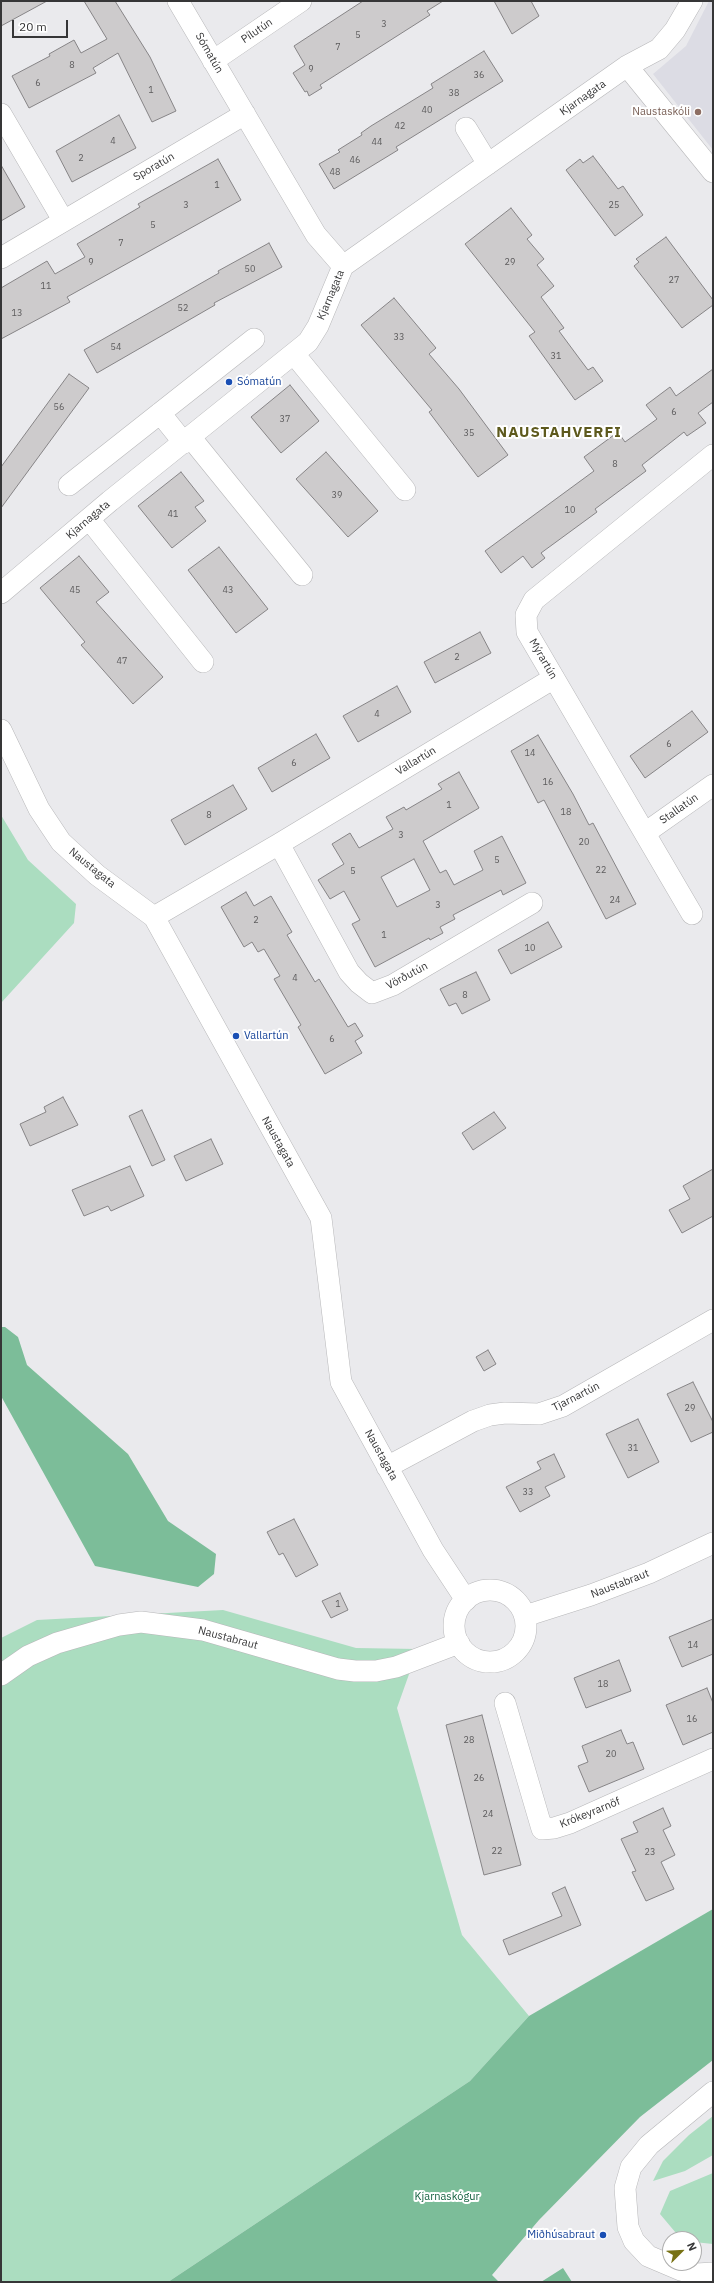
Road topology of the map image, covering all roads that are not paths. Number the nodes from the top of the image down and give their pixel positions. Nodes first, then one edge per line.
1 (178, 1) edge
2 (301, 1) edge
3 (692, 1) edge
4 (214, 61) junction
5 (627, 66) junction
6 (245, 114) junction
7 (2, 117) edge
8 (466, 128) dead end
9 (488, 164) junction
10 (713, 172) edge
11 (63, 220) junction
12 (1, 258) edge
13 (343, 266) junction
14 (254, 339) dead end
15 (294, 354) junction
16 (160, 413) junction
17 (187, 440) junction
18 (713, 455) edge
19 (69, 485) dead end
20 (405, 490) dead end
21 (89, 519) junction
22 (302, 575) dead end
23 (1, 593) edge
24 (203, 662) dead end
25 (554, 678) junction
26 (1, 730) edge
27 (713, 785) edge
28 (645, 833) junction
29 (279, 844) junction
30 (532, 903) dead end
31 (692, 914) dead end
32 (154, 917) junction
33 (713, 1320) edge
34 (387, 1467) junction
35 (713, 1543) edge
36 (466, 1600) junction
37 (525, 1616) junction
38 (459, 1644) junction
39 (1, 1675) edge
40 (505, 1703) dead end
41 (713, 1759) edge
42 (713, 2092) edge
43 (713, 2273) edge

1 - 4 street, Sómatún
2 - 4 street, Pílutún
3 - 5 street, Kjarnagata
4 - 6 street, Sómatún
5 - 9 street, Kjarnagata
5 - 10 street
6 - 11 street, Sporatún
6 - 13 street, Sómatún
7 - 11 street
8 - 9 street
9 - 13 street, Kjarnagata
11 - 12 street, Sporatún
13 - 15 street, Kjarnagata
14 - 16 street
15 - 17 street, Kjarnagata
15 - 20 street
16 - 17 street
16 - 19 street
17 - 21 street, Kjarnagata
17 - 22 street
18 - 25 street, Mýrartún
21 - 23 street, Kjarnagata
21 - 24 street
25 - 28 street, Mýrartún
25 - 29 street, Vallartún
26 - 32 street, Naustagata
27 - 28 street, Stallatún
28 - 31 street, Mýrartún
29 - 30 street, Vörðutún
29 - 32 street, Vallartún
32 - 34 street, Naustagata
33 - 34 street, Tjarnartún
34 - 36 street, Naustagata
35 - 37 street, Naustabraut
36 - 37 street
36 - 38 street
37 - 38 street
38 - 39 street, Naustabraut
40 - 41 street, Krókeyrarnöf
42 - 43 street

